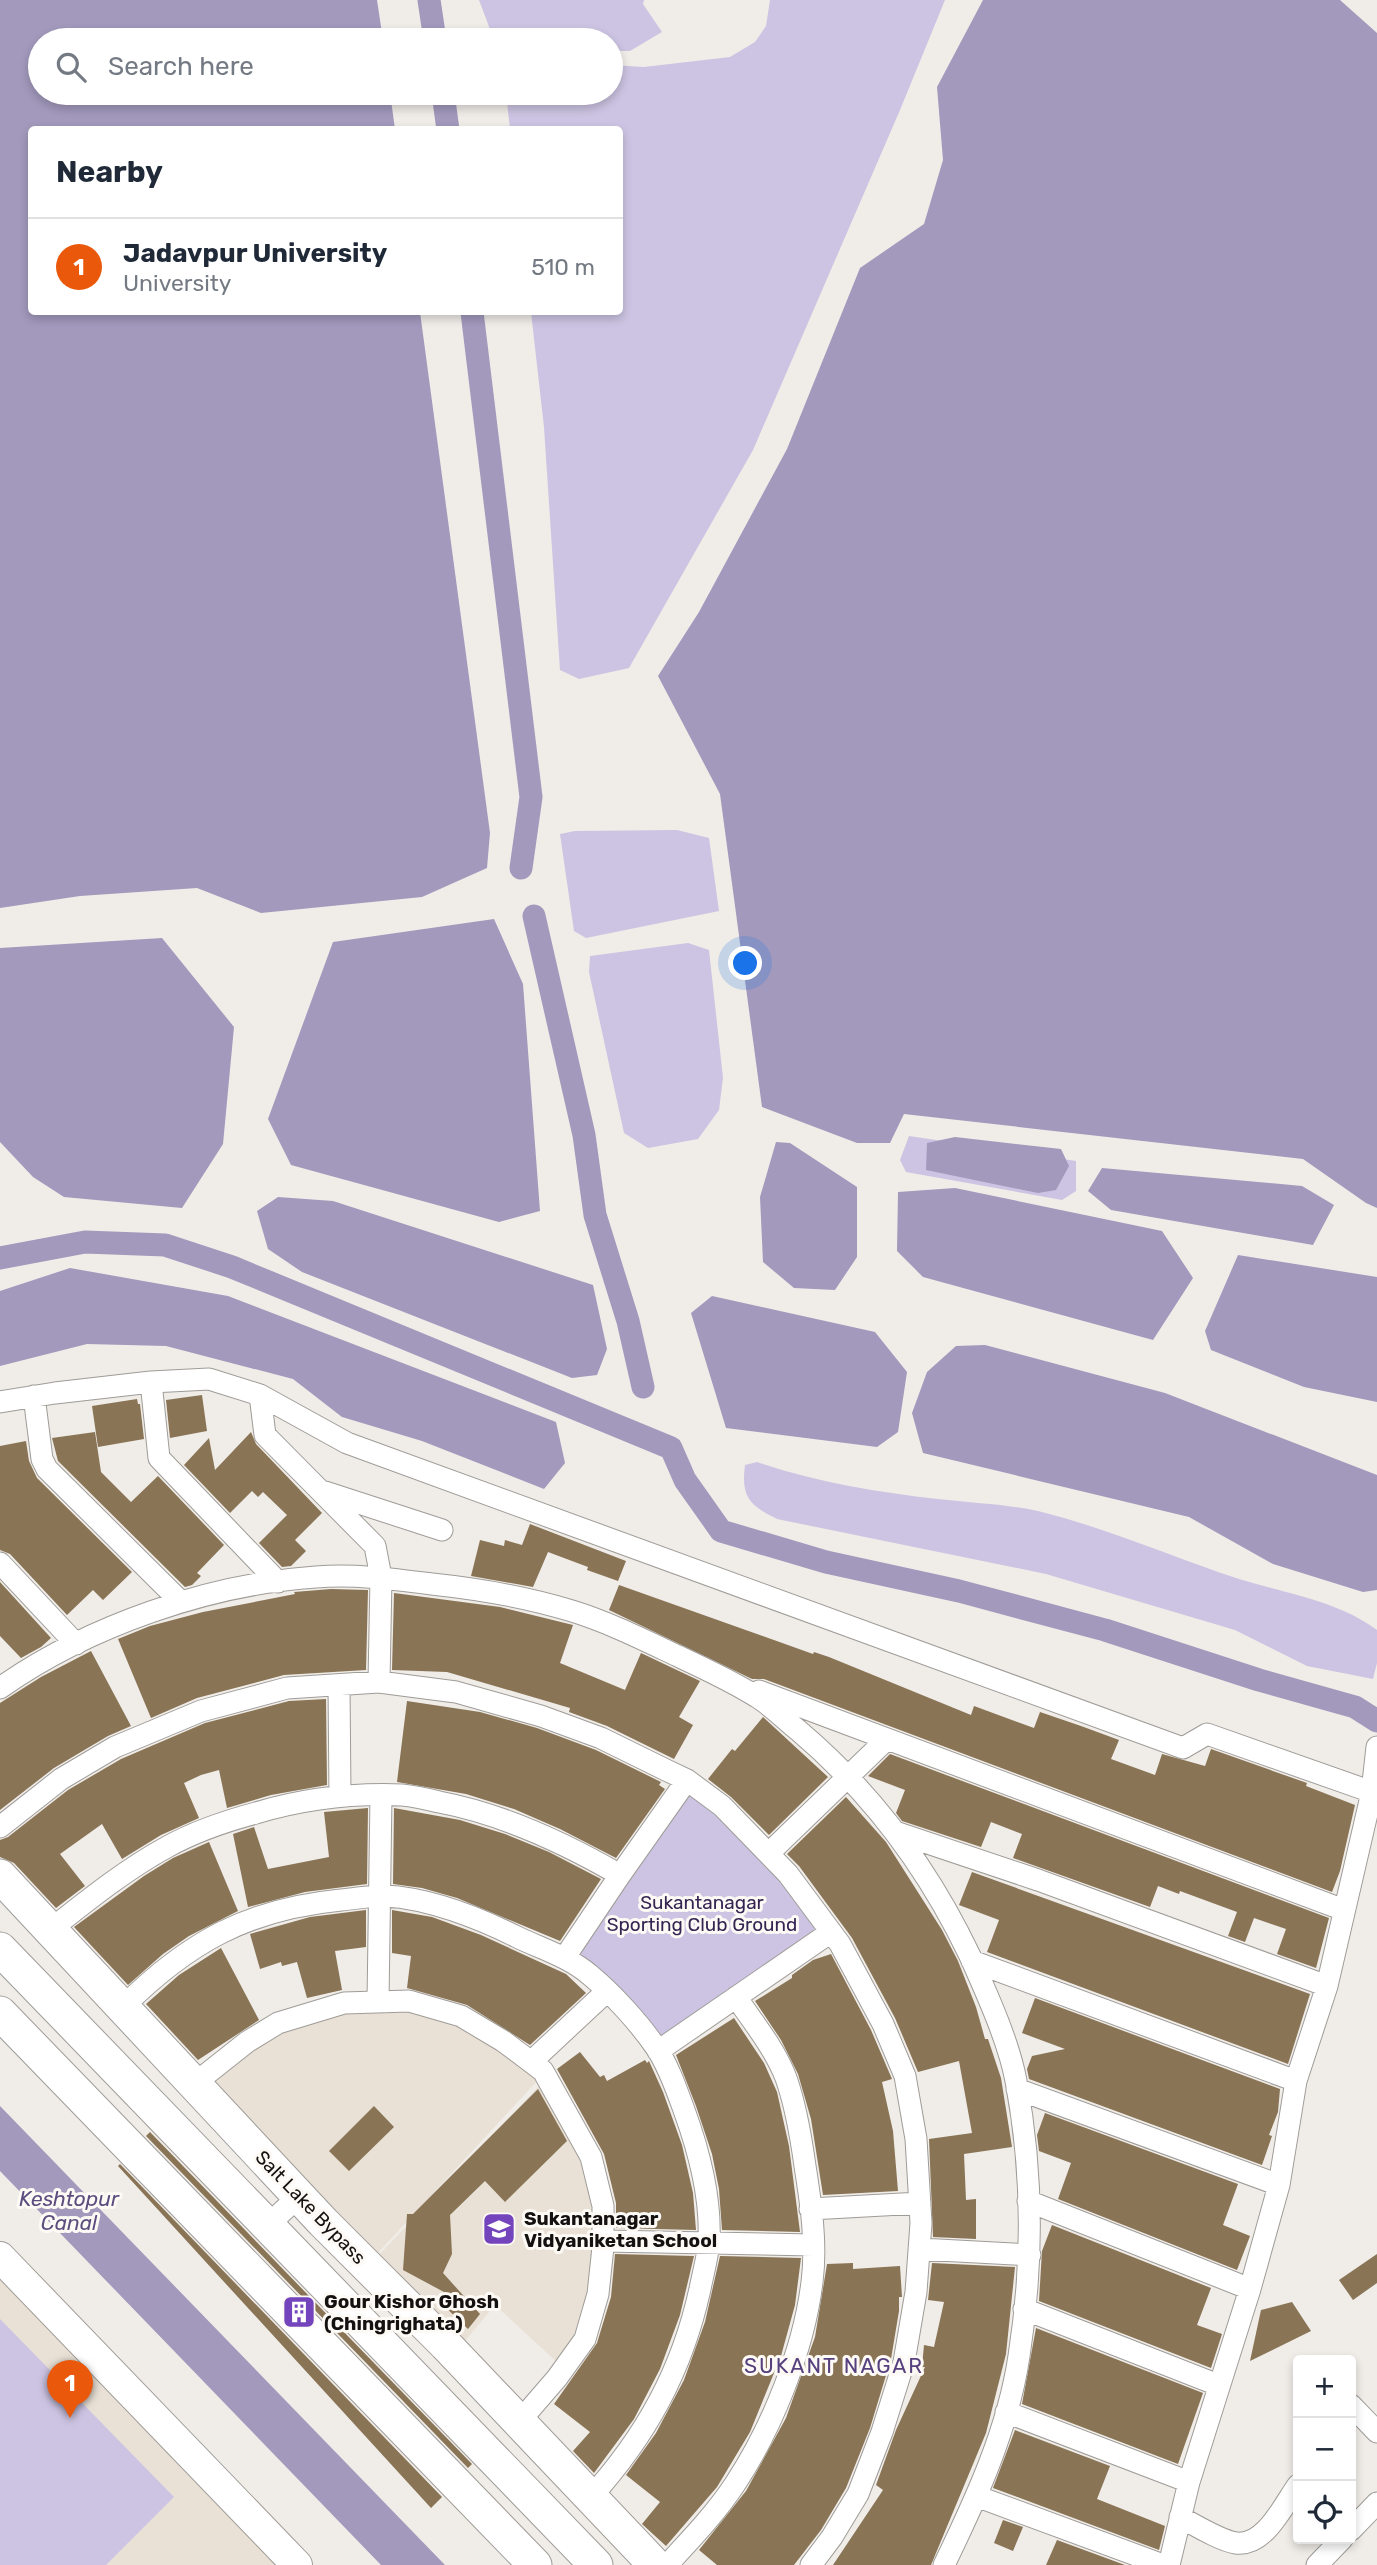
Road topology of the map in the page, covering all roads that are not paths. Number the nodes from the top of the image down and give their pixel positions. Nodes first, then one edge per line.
1 (151, 1382) junction
2 (260, 1395) junction
3 (34, 1396) junction
4 (0, 1402) edge
5 (320, 1490) junction
6 (442, 1530) dead end
7 (0, 1563) edge
8 (381, 1577) junction
9 (278, 1582) junction
10 (181, 1602) junction
11 (76, 1644) junction
12 (720, 1676) junction
13 (379, 1682) junction
14 (339, 1685) junction
15 (0, 1688) edge
16 (887, 1739) junction
17 (1377, 1747) edge
18 (1376, 1769) edge
19 (848, 1778) junction
20 (687, 1780) junction
21 (1372, 1792) junction
22 (381, 1795) junction
23 (340, 1796) junction
24 (0, 1828) edge
25 (895, 1832) junction
26 (769, 1853) junction
27 (620, 1875) junction
28 (0, 1876) edge
29 (378, 1897) junction
30 (1343, 1910) junction
31 (50, 1930) junction
32 (831, 1932) junction
33 (0, 1949) edge
34 (565, 1957) junction
35 (972, 1961) junction
36 (1327, 1986) junction
37 (606, 1992) junction
38 (736, 1997) junction
39 (378, 2002) junction
40 (123, 2007) junction
41 (0, 2013) edge
42 (658, 2051) junction
43 (531, 2062) junction
44 (1296, 2081) junction
45 (194, 2084) junction
46 (1017, 2089) junction
47 (1279, 2185) junction
48 (299, 2196) junction
49 (1028, 2201) junction
50 (920, 2203) junction
51 (810, 2209) junction
52 (268, 2225) junction
53 (604, 2242) junction
54 (709, 2244) junction
55 (813, 2245) junction
56 (920, 2249) junction
57 (1030, 2255) junction
58 (0, 2257) edge
59 (1250, 2289) junction
60 (1024, 2309) junction
61 (1218, 2385) junction
62 (1356, 2410) edge
63 (1006, 2412) junction
64 (519, 2423) junction
65 (1377, 2432) edge
66 (1189, 2482) junction
67 (1293, 2492) edge
68 (976, 2496) junction
69 (590, 2498) junction
70 (1377, 2503) edge
71 (1180, 2517) junction
72 (1356, 2525) edge
73 (1337, 2544) edge
74 (949, 2562) edge
75 (296, 2565) edge
76 (535, 2565) edge
77 (596, 2565) edge
78 (655, 2565) edge
79 (667, 2565) edge
80 (811, 2565) edge
81 (1163, 2565) edge
82 (1169, 2565) edge
83 (1317, 2565) edge

1 - 2 street
1 - 3 street
1 - 9 street
2 - 5 street
2 - 21 street
3 - 4 street
3 - 10 street
5 - 6 street
5 - 8 street
7 - 11 street
8 - 9 street
8 - 12 street
8 - 13 street
9 - 10 street
10 - 11 street
11 - 15 street
12 - 16 street
12 - 19 street
13 - 14 street
13 - 20 street
14 - 23 street
14 - 24 street
16 - 19 street
16 - 30 street
17 - 18 street
18 - 21 street
19 - 25 street
19 - 26 street
20 - 26 street
20 - 27 street
21 - 30 street
22 - 23 street
22 - 27 street
22 - 29 street
23 - 31 street
25 - 35 street
25 - 36 street
26 - 32 street
27 - 34 street
28 - 31 main road, Salt Lake Bypass
29 - 34 street
29 - 39 street
29 - 40 street
30 - 36 street
31 - 40 main road, Salt Lake Bypass
32 - 38 street
32 - 50 street
33 - 52 main road
34 - 37 street
35 - 44 street
35 - 46 street
36 - 44 street
37 - 42 street
37 - 43 street
38 - 42 street
38 - 51 street
39 - 43 street
39 - 45 street
40 - 45 main road, Salt Lake Bypass
41 - 76 main road
42 - 54 street
43 - 53 street
44 - 47 street
45 - 48 main road, Salt Lake Bypass
46 - 47 street
46 - 49 street
47 - 59 street
48 - 52 street
48 - 64 main road, Salt Lake Bypass
49 - 57 street
49 - 59 street
50 - 51 street
50 - 56 street
51 - 55 street
52 - 77 main road
53 - 54 street
53 - 64 street
54 - 55 street
54 - 69 street
55 - 79 street
56 - 57 street
56 - 80 street
57 - 60 street
58 - 75 street
59 - 61 street
60 - 61 street
60 - 63 street
61 - 66 street
62 - 65 street
63 - 66 street
63 - 68 street
64 - 69 main road, Salt Lake Bypass
66 - 71 street
67 - 71 street
68 - 74 street
68 - 81 street
69 - 78 main road, Salt Lake Bypass
70 - 72 street
71 - 82 street
73 - 83 street

